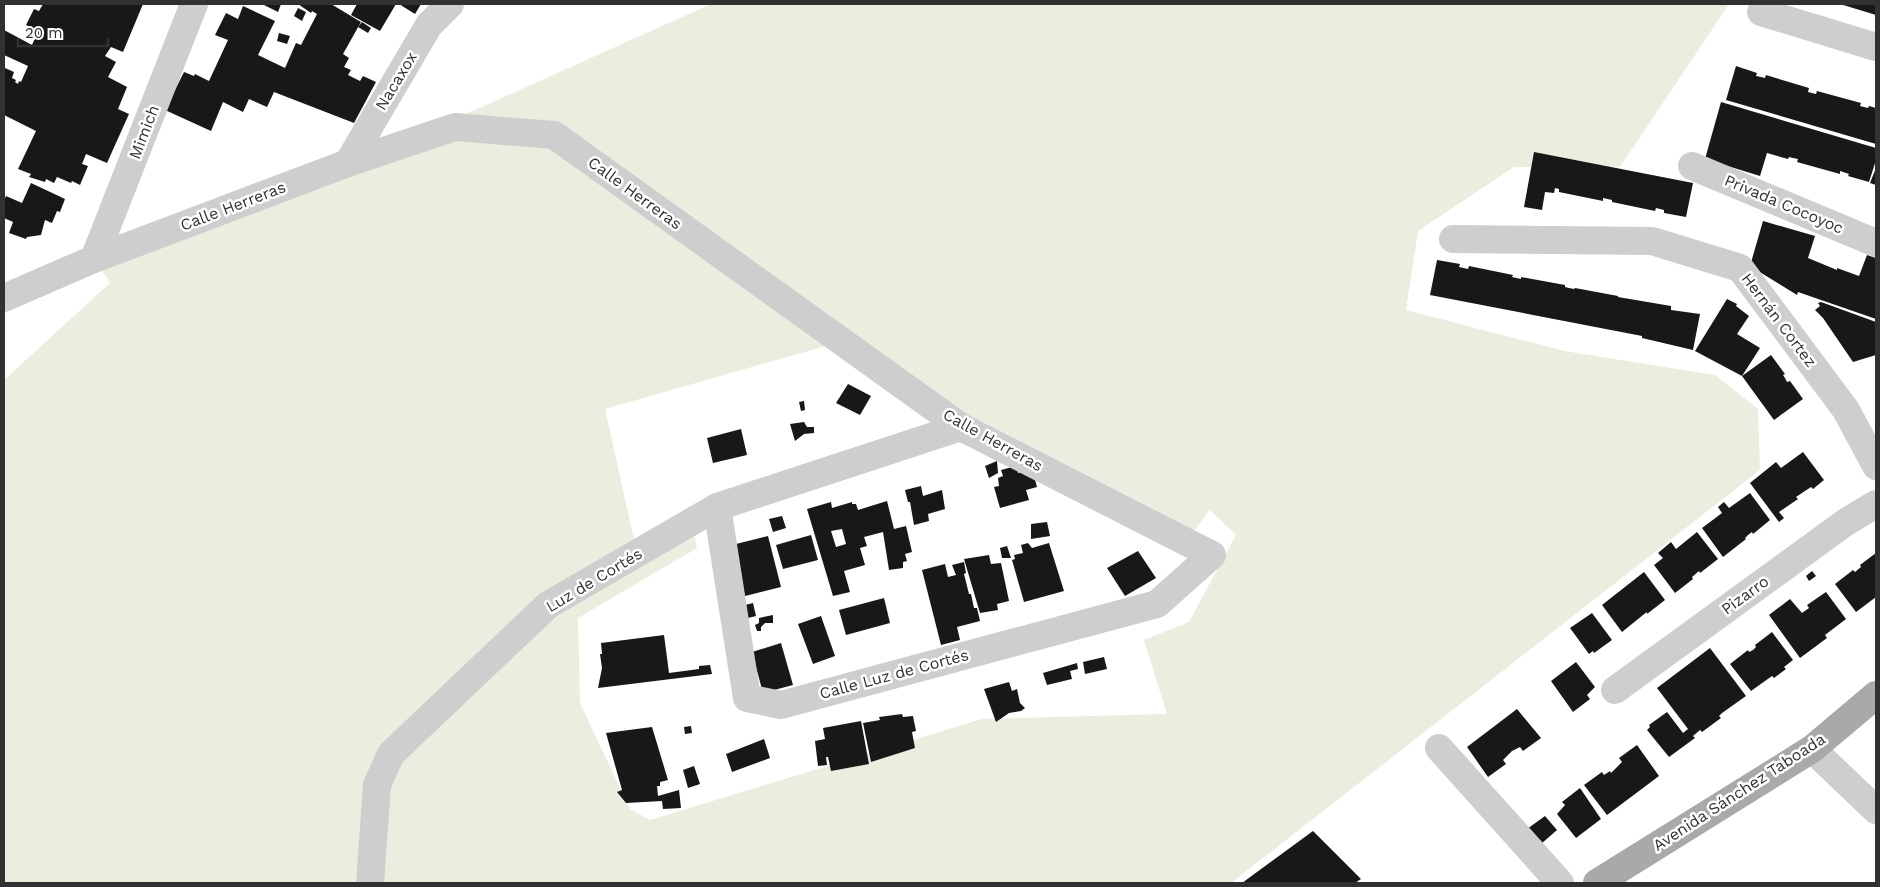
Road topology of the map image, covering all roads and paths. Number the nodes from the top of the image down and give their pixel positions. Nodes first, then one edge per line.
1 (194, 4) edge
2 (450, 4) edge
3 (1761, 12) dead end
4 (1876, 47) edge
5 (348, 162) junction
6 (1692, 166) dead end
7 (1453, 239) dead end
8 (1876, 243) edge
9 (94, 259) junction
10 (4, 298) edge
11 (961, 426) junction
12 (1876, 466) edge
13 (1876, 504) edge
14 (717, 507) junction
15 (1212, 554) joint
16 (1615, 690) dead end
17 (1876, 695) edge
18 (1439, 748) dead end
19 (1812, 748) junction
20 (1876, 810) edge
21 (370, 883) edge
22 (1560, 883) edge
23 (1597, 883) edge

1 - 9 street, Mimich
2 - 5 street, Nacaxox
3 - 4 street
5 - 9 street, Calle Herreras
5 - 11 street, Calle Herreras
6 - 8 street, Privada Cocoyoc
7 - 12 street, Hernán Cortez
9 - 10 street, Calle Herreras
11 - 14 street, Luz de Cortés
11 - 15 street, Calle Herreras
13 - 16 street, Pizarro
14 - 15 street, Calle Luz de Cortés
14 - 21 street, Luz de Cortés
17 - 19 main road, Avenida Sánchez Taboada
18 - 22 street
19 - 20 street
19 - 23 main road, Avenida Sánchez Taboada

